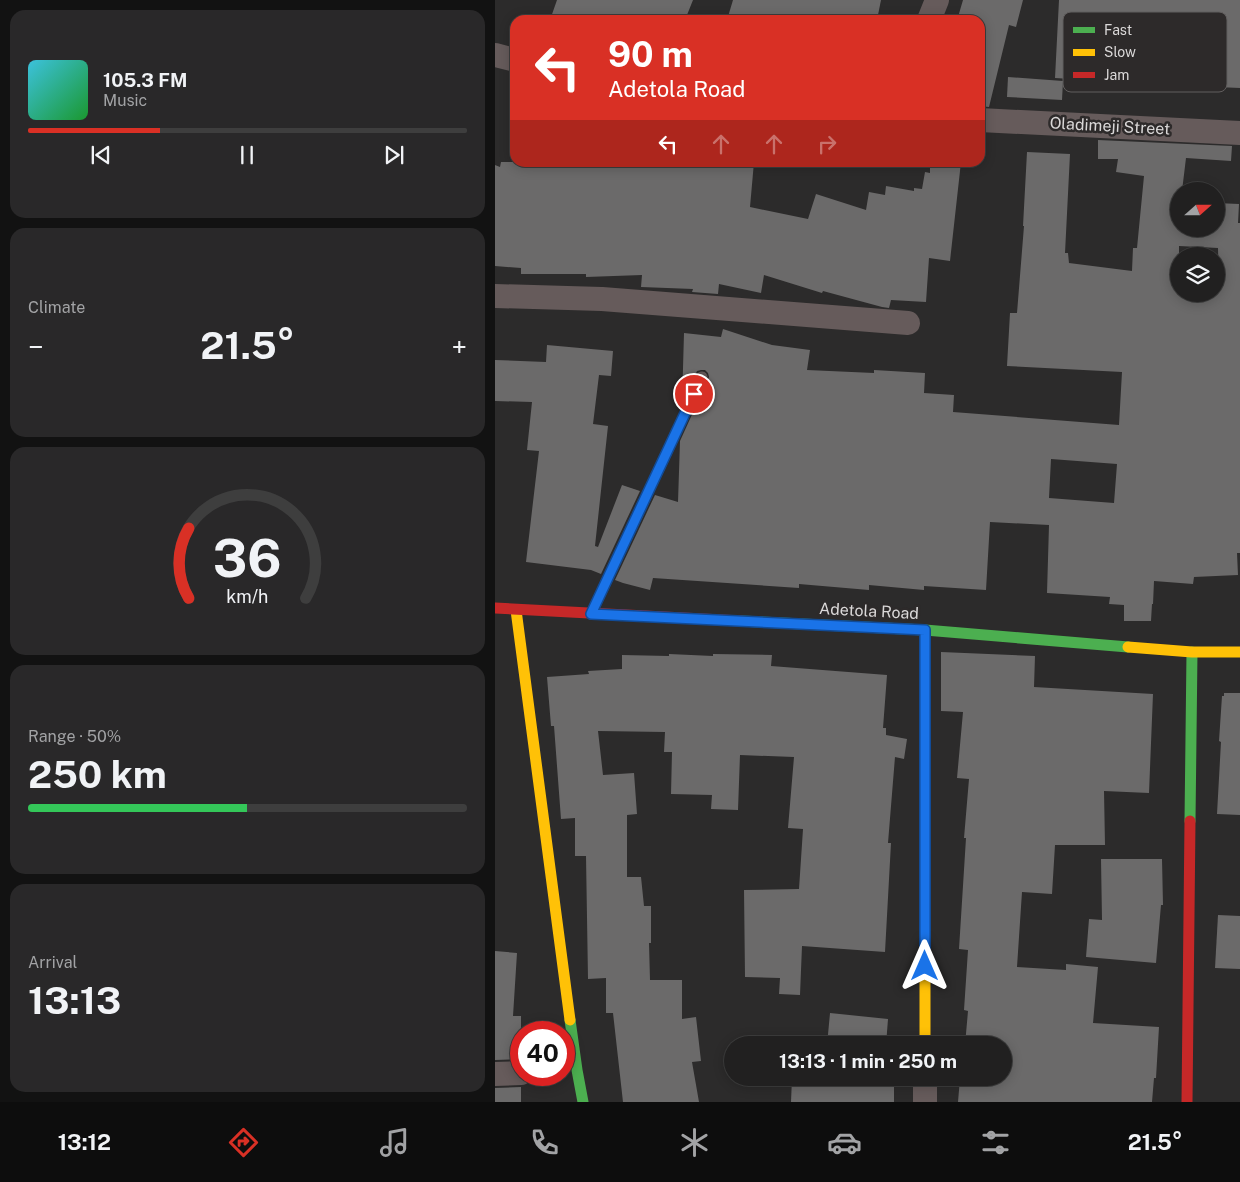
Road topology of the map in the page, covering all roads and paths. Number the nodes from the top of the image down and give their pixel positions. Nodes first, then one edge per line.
1 (937, 0) edge
2 (931, 15) edge
3 (495, 55) edge
4 (510, 59) edge
5 (985, 120) edge
6 (1240, 132) edge
7 (495, 296) edge
8 (908, 323) dead end
9 (702, 377) dead end
10 (495, 608) edge
11 (516, 610) junction
12 (591, 614) junction
13 (925, 630) junction
14 (1193, 652) junction
15 (1240, 652) edge
16 (565, 1021) edge
17 (925, 1036) edge
18 (510, 1073) edge
19 (495, 1074) edge
20 (575, 1081) edge
21 (925, 1086) edge
22 (583, 1102) edge
23 (925, 1102) edge
24 (1187, 1102) edge

1 - 2 street
3 - 4 street
5 - 6 street, Oladimeji Street
7 - 8 street
9 - 12 lane
10 - 11 street, Adetola Road
11 - 12 street, Adetola Road
11 - 16 street
12 - 13 street, Adetola Road
13 - 14 street, Adetola Road
13 - 17 street
14 - 15 street, Adetola Road
14 - 24 street
18 - 19 street
20 - 22 street
21 - 23 street

